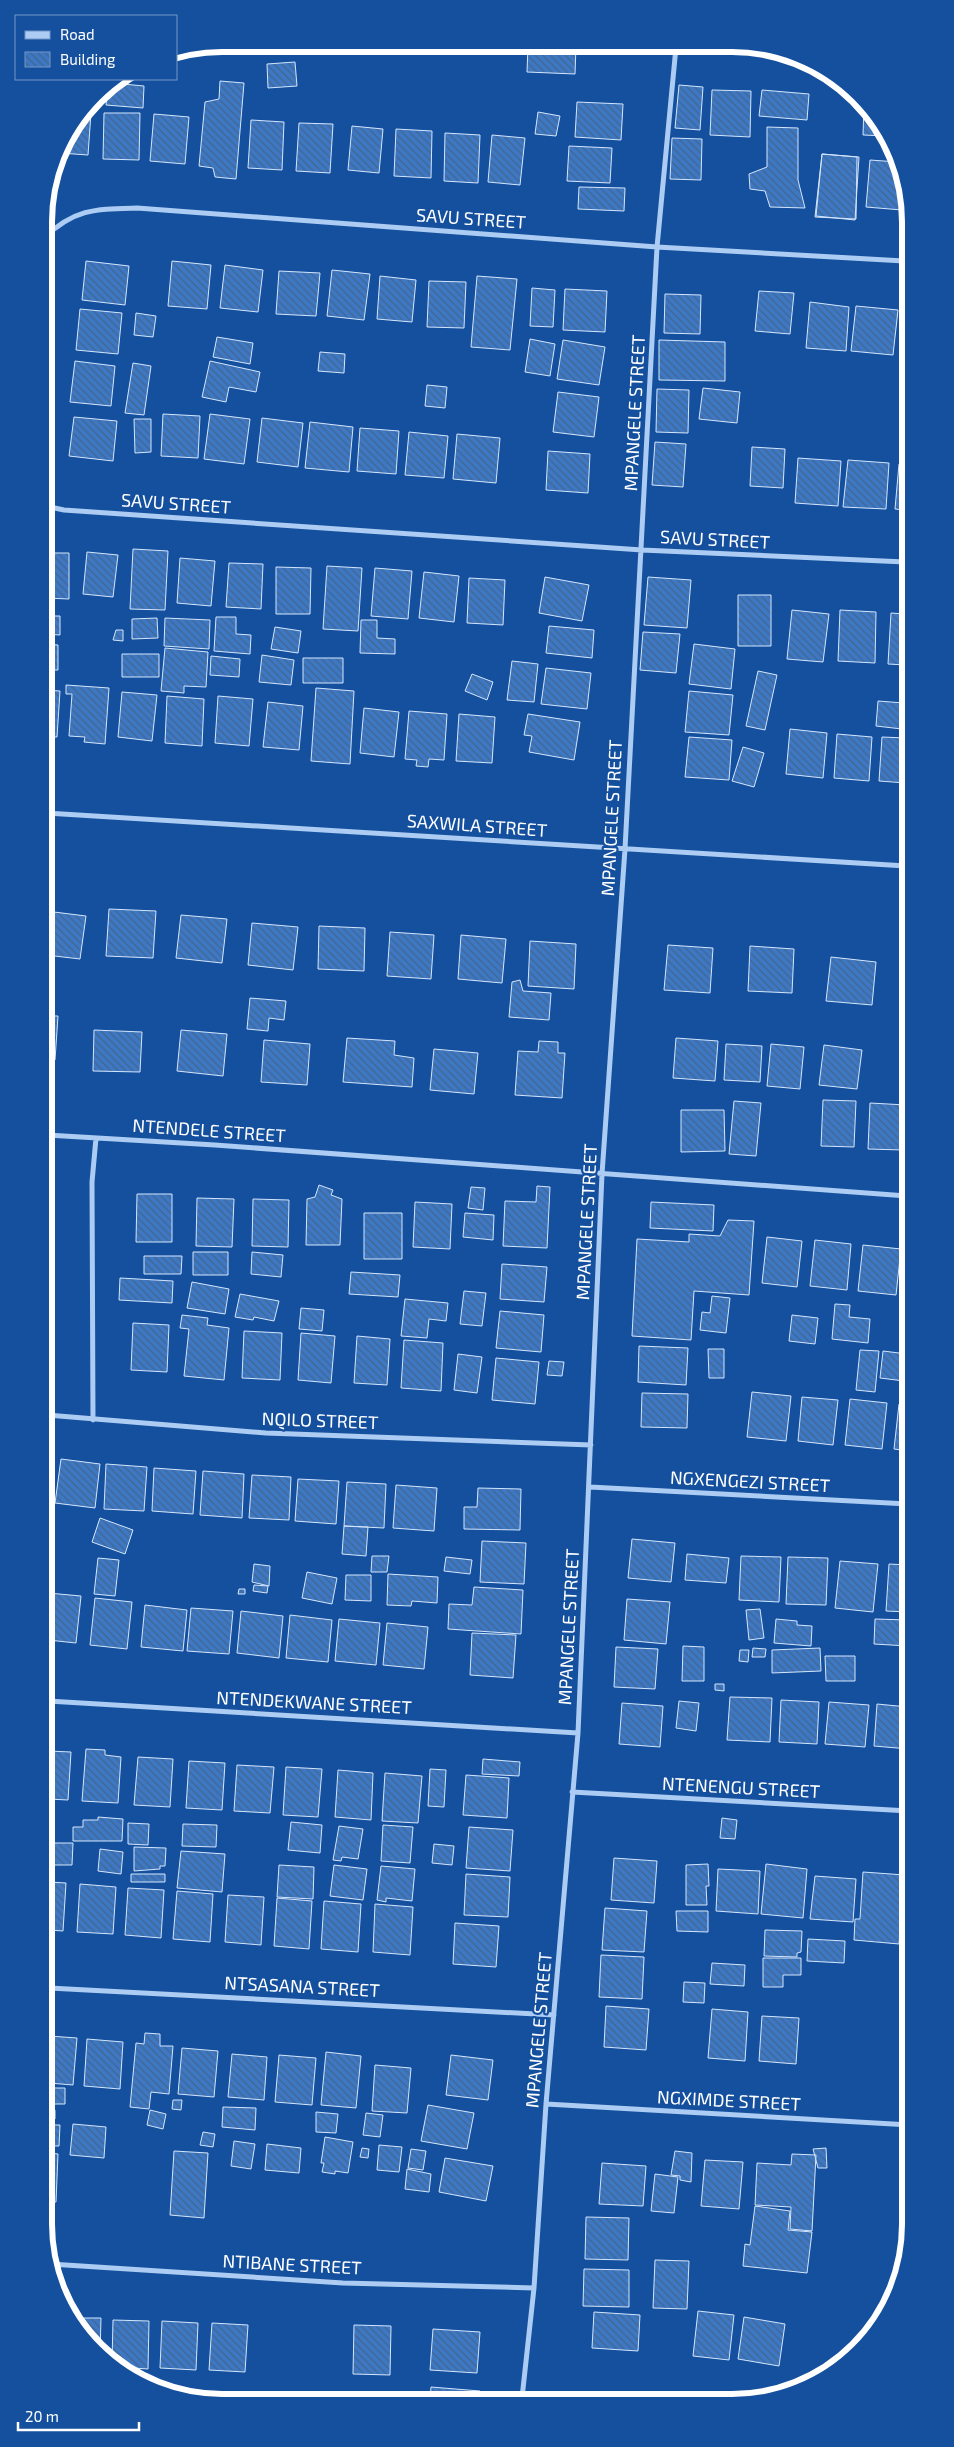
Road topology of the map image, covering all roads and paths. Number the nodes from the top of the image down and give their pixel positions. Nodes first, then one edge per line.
1 (676, 52) edge
2 (53, 230) edge
3 (657, 247) junction
4 (902, 261) edge
5 (53, 507) edge
6 (642, 550) junction
7 (902, 562) edge
8 (53, 813) edge
9 (625, 849) junction
10 (902, 866) edge
11 (53, 1135) edge
12 (96, 1138) junction
13 (602, 1174) junction
14 (902, 1196) edge
15 (52, 1416) edge
16 (93, 1420) junction
17 (592, 1445) junction
18 (590, 1487) junction
19 (901, 1504) edge
20 (52, 1701) edge
21 (578, 1732) junction
22 (572, 1792) junction
23 (901, 1811) edge
24 (52, 1988) edge
25 (554, 2014) junction
26 (546, 2104) junction
27 (901, 2124) edge
28 (57, 2264) edge
29 (534, 2288) junction
30 (522, 2394) edge

1 - 3 street, MPANGELE STREET
2 - 3 street, SAVU STREET
3 - 4 street, SAVU STREET
3 - 6 street, MPANGELE STREET
5 - 6 street, SAVU STREET
6 - 7 street, SAVU STREET
6 - 9 street, MPANGELE STREET
8 - 9 street, SAXWILA STREET
9 - 10 street, SAXWILA STREET
9 - 13 street, MPANGELE STREET
11 - 12 street, NTENDELE STREET
12 - 13 street, NTENDELE STREET
12 - 16 street
13 - 14 street, NTENDELE STREET
13 - 17 street, MPANGELE STREET
15 - 16 street, NQILO STREET
16 - 17 street, NQILO STREET
17 - 18 street, MPANGELE STREET
18 - 19 street, NGXENGEZI STREET
18 - 21 street, MPANGELE STREET
20 - 21 street, NTENDEKWANE STREET
21 - 22 street, MPANGELE STREET
22 - 23 street, NTENENGU STREET
22 - 25 street, MPANGELE STREET
24 - 25 street, NTSASANA STREET
25 - 26 street, MPANGELE STREET
26 - 27 street, NGXIMDE STREET
26 - 29 street, MPANGELE STREET
28 - 29 street, NTIBANE STREET
29 - 30 street, MPANGELE STREET

